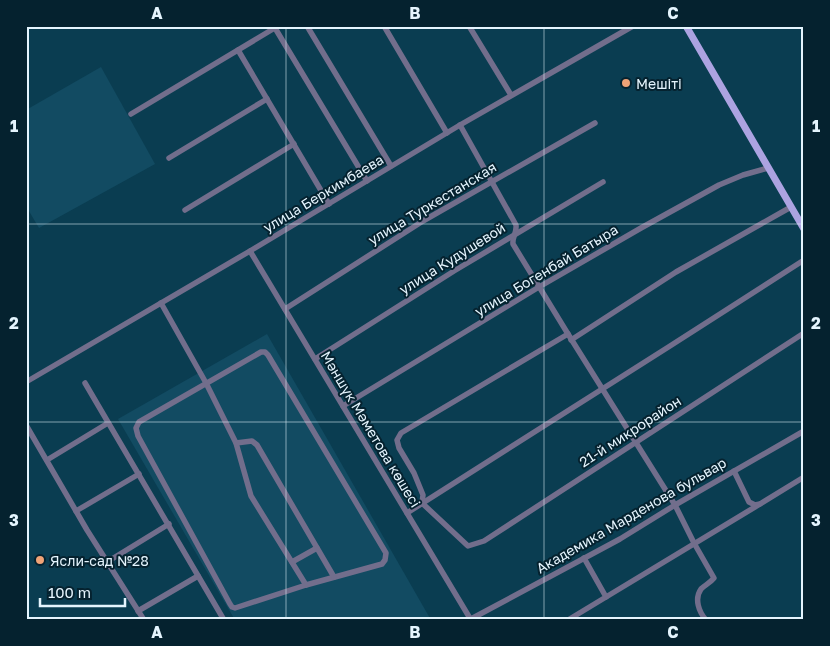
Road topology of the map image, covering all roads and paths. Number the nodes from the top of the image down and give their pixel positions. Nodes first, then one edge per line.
1 (307, 26) edge
2 (384, 26) edge
3 (469, 26) edge
4 (632, 26) edge
5 (686, 26) edge
6 (277, 27) edge
7 (238, 50) junction
8 (511, 96) junction
9 (267, 99) junction
10 (131, 114) dead end
11 (595, 123) dead end
12 (460, 125) junction
13 (448, 133) junction
14 (294, 144) junction
15 (169, 158) dead end
16 (391, 166) junction
17 (768, 168) junction
18 (366, 181) junction
19 (492, 182) junction
20 (604, 182) dead end
21 (329, 204) junction
22 (791, 207) junction
23 (185, 210) dead end
24 (804, 229) edge
25 (516, 233) junction
26 (250, 251) junction
27 (804, 260) edge
28 (539, 287) junction
29 (161, 303) junction
30 (285, 309) junction
31 (804, 333) edge
32 (568, 334) junction
33 (571, 340) junction
34 (315, 359) junction
35 (26, 382) edge
36 (85, 383) dead end
37 (206, 383) junction
38 (602, 389) junction
39 (343, 406) junction
40 (108, 423) junction
41 (26, 425) edge
42 (804, 431) edge
43 (636, 442) junction
44 (236, 443) junction
45 (46, 460) junction
46 (734, 471) junction
47 (139, 474) junction
48 (804, 477) edge
49 (422, 503) junction
50 (760, 504) junction
51 (675, 505) junction
52 (76, 511) junction
53 (407, 513) junction
54 (169, 524) junction
55 (694, 543) junction
56 (317, 548) junction
57 (584, 558) junction
58 (108, 562) junction
59 (292, 562) junction
60 (198, 576) junction
61 (334, 577) junction
62 (306, 585) junction
63 (606, 597) junction
64 (138, 611) junction
65 (144, 620) edge
66 (224, 620) edge
67 (470, 620) edge
68 (568, 620) edge
69 (706, 620) edge

1 - 16 street
2 - 13 street
3 - 8 street
4 - 8 street, улица Беркимбаева
5 - 17 main road
6 - 7 street
6 - 18 street
7 - 9 street
7 - 10 street
8 - 12 street, улица Беркимбаева
9 - 14 street
9 - 15 street
11 - 19 street, улица Туркестанская
12 - 13 street, улица Беркимбаева
12 - 19 street
13 - 16 street, улица Беркимбаева
14 - 21 street
14 - 23 street
16 - 18 street, улица Беркимбаева
17 - 22 main road
17 - 28 street, улица Богенбай Батыра
18 - 21 street, улица Беркимбаева
19 - 25 street
19 - 30 street, улица Туркестанская
20 - 25 street, улица Кудушевой
21 - 26 street, улица Беркимбаева
22 - 24 main road
22 - 33 street
25 - 28 street
25 - 34 street, улица Кудушевой
26 - 29 street, улица Беркимбаева
26 - 30 street, Мәншүк Мәметова көшесі
27 - 38 street
28 - 32 street
28 - 39 street, улица Богенбай Батыра
29 - 35 street, улица Беркимбаева
29 - 37 street
30 - 34 street, Мәншүк Мәметова көшесі
31 - 43 street, 21-й микрорайон
32 - 33 street
32 - 49 street
33 - 38 street
34 - 39 street, Мәншүк Мәметова көшесі
36 - 40 street
37 - 44 street
37 - 61 street
37 - 62 street
38 - 43 street
38 - 49 street
39 - 53 street, Мәншүк Мәметова көшесі
40 - 45 street
40 - 47 street
41 - 45 street
42 - 46 street, Академика Марденова бульвар
43 - 49 street, 21-й микрорайон
43 - 51 street
44 - 56 street
44 - 59 street
45 - 52 street
46 - 50 street
46 - 51 street, Академика Марденова бульвар
47 - 52 street
47 - 54 street
48 - 50 street
49 - 53 street
50 - 55 street
51 - 55 street
51 - 57 street, Академика Марденова бульвар
52 - 58 street
53 - 67 street, Мәншүк Мәметова көшесі
54 - 58 street
54 - 60 street
55 - 63 street
55 - 69 street
56 - 59 street
56 - 61 street
57 - 63 street
57 - 67 street, Академика Марденова бульвар
58 - 64 street
59 - 62 street
60 - 64 street
60 - 66 street
61 - 62 street
63 - 68 street
64 - 65 street

